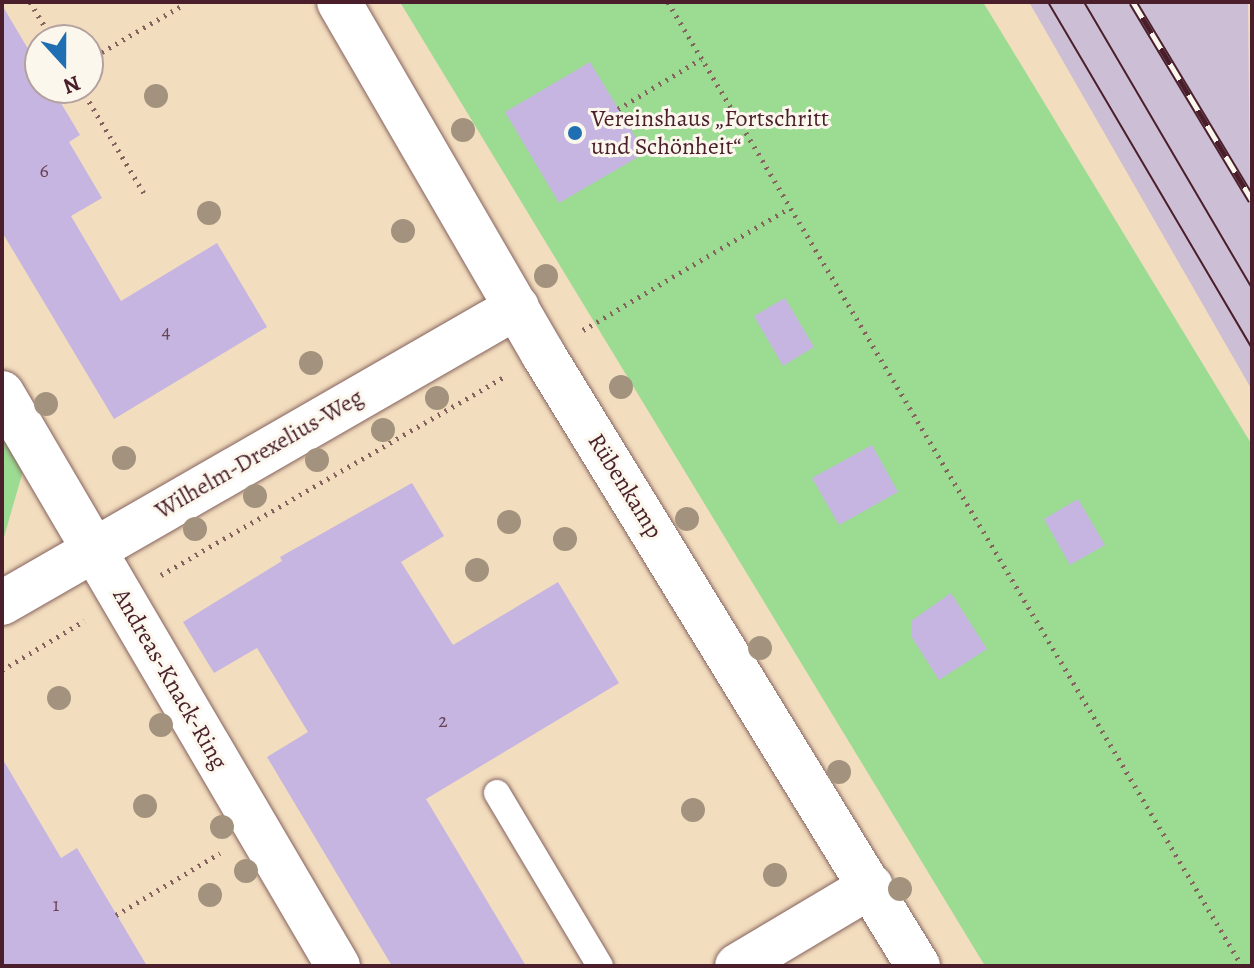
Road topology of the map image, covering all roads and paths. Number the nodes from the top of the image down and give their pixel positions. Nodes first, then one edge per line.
1 (30, 2) edge
2 (339, 2) edge
3 (668, 2) edge
4 (183, 5) dead end
5 (43, 24) edge
6 (104, 51) edge
7 (701, 59) junction
8 (91, 104) edge
9 (618, 109) dead end
10 (145, 195) dead end
11 (788, 209) junction
12 (517, 307) junction
13 (543, 354) junction
14 (2, 393) edge
15 (94, 548) junction
16 (153, 580) dead end
17 (2, 603) edge
18 (95, 614) dead end
19 (2, 670) edge
20 (497, 793) dead end
21 (259, 830) junction
22 (871, 886) junction
23 (116, 915) dead end
24 (338, 966) edge
25 (600, 966) edge
26 (737, 966) edge
27 (918, 966) edge
28 (1242, 966) edge

1 - 5 path
2 - 12 street, Rübenkamp
3 - 7 path
4 - 6 path
7 - 9 path
7 - 11 path
8 - 10 path
11 - 13 path
11 - 28 path
12 - 13 street, Rübenkamp
12 - 15 street, Wilhelm-Drexelius-Weg
13 - 16 path
13 - 22 street, Rübenkamp
14 - 15 street, Andreas-Knack-Ring
15 - 17 street, Wilhelm-Drexelius-Weg
15 - 21 street, Andreas-Knack-Ring
18 - 19 path
20 - 25 lane
21 - 23 path
21 - 24 street, Andreas-Knack-Ring
22 - 26 street
22 - 27 street, Rübenkamp

